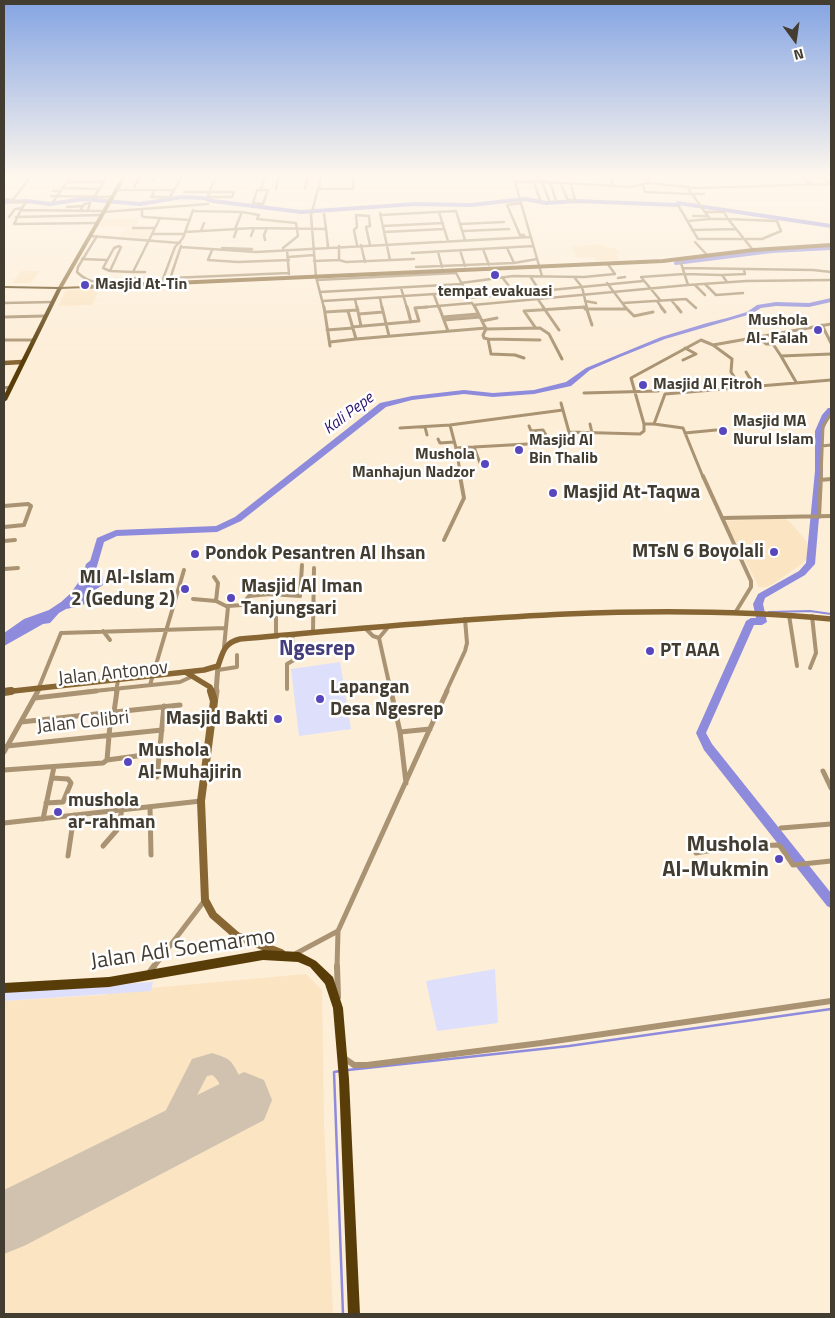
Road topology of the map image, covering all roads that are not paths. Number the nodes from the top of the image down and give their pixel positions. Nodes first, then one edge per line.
1 (90, 236) edge
2 (97, 236) edge
3 (531, 236) edge
4 (104, 237) edge
5 (151, 237) edge
6 (184, 237) edge
7 (264, 237) edge
8 (297, 237) edge
9 (313, 237) edge
10 (327, 237) edge
11 (356, 237) edge
12 (368, 237) edge
13 (385, 237) edge
14 (447, 237) edge
15 (464, 237) edge
16 (523, 237) edge
17 (696, 237) edge
18 (743, 237) edge
19 (771, 237) edge
20 (727, 239) joint
21 (149, 240) junction
22 (265, 240) dead end
23 (465, 240) junction
24 (746, 240) junction
25 (448, 241) junction
26 (695, 242) dead end
27 (410, 243) junction
28 (386, 244) junction
29 (180, 245) junction
30 (359, 245) junction
31 (370, 245) junction
32 (831, 245) edge
33 (339, 246) junction
34 (533, 246) junction
35 (328, 247) junction
36 (314, 248) junction
37 (507, 248) junction
38 (285, 249) junction
39 (483, 249) junction
40 (212, 250) junction
41 (460, 250) junction
42 (754, 250) junction
43 (438, 252) junction
44 (412, 253) junction
45 (314, 255) junction
46 (707, 256) junction
47 (288, 258) junction
48 (414, 259) junction
49 (537, 259) junction
50 (82, 260) junction
51 (107, 260) junction
52 (338, 260) junction
53 (390, 260) junction
54 (314, 261) junction
55 (681, 261) junction
56 (365, 262) junction
57 (607, 263) junction
58 (515, 265) junction
59 (489, 266) junction
60 (539, 266) junction
61 (466, 267) junction
62 (442, 268) junction
63 (683, 268) junction
64 (417, 269) junction
65 (744, 270) junction
66 (455, 271) junction
67 (110, 272) junction
68 (133, 272) junction
69 (145, 272) dead end
70 (831, 272) edge
71 (615, 274) junction
72 (684, 274) junction
73 (722, 275) junction
74 (289, 276) junction
75 (530, 276) junction
76 (542, 276) junction
77 (502, 277) junction
78 (625, 277) dead end
79 (135, 278) dead end
80 (170, 278) junction
81 (317, 278) junction
82 (323, 278) junction
83 (575, 278) junction
84 (618, 278) junction
85 (831, 280) edge
86 (643, 281) junction
87 (621, 282) junction
88 (727, 282) junction
89 (462, 283) junction
90 (607, 283) junction
91 (161, 284) junction
92 (168, 284) junction
93 (705, 284) junction
94 (134, 285) junction
95 (581, 285) junction
96 (688, 285) junction
97 (695, 285) junction
98 (110, 286) junction
99 (438, 286) junction
100 (85, 287) joint
101 (419, 287) junction
102 (60, 288) junction
103 (401, 288) junction
104 (649, 288) junction
105 (4, 289) edge
106 (343, 290) junction
107 (614, 291) junction
108 (320, 292) junction
109 (467, 292) junction
110 (539, 292) junction
111 (742, 293) dead end
112 (443, 294) junction
113 (515, 294) junction
114 (584, 294) junction
115 (434, 295) junction
116 (705, 295) dead end
117 (423, 296) junction
118 (404, 297) junction
119 (380, 298) junction
120 (469, 298) junction
121 (535, 298) junction
122 (355, 299) junction
123 (344, 300) junction
124 (658, 300) junction
125 (671, 300) junction
126 (323, 301) junction
127 (585, 301) junction
128 (52, 302) junction
129 (4, 303) edge
130 (596, 303) dead end
131 (623, 303) junction
132 (473, 304) junction
133 (438, 306) junction
134 (408, 308) junction
135 (415, 308) junction
136 (585, 308) junction
137 (696, 308) dead end
138 (543, 309) junction
139 (627, 309) junction
140 (348, 311) junction
141 (325, 312) junction
142 (358, 312) junction
143 (383, 312) junction
144 (653, 312) dead end
145 (665, 312) dead end
146 (681, 312) dead end
147 (45, 316) junction
148 (479, 316) junction
149 (4, 317) edge
150 (444, 318) junction
151 (497, 318) dead end
152 (419, 321) junction
153 (482, 321) junction
154 (411, 322) junction
155 (386, 324) junction
156 (831, 324) edge
157 (822, 325) junction
158 (361, 326) junction
159 (592, 326) dead end
160 (352, 327) junction
161 (535, 327) junction
162 (488, 329) junction
163 (327, 330) junction
164 (559, 330) dead end
165 (448, 331) junction
166 (423, 332) junction
167 (388, 336) junction
168 (759, 337) junction
169 (356, 339) junction
170 (488, 339) junction
171 (4, 340) edge
172 (34, 340) junction
173 (540, 340) dead end
174 (831, 343) edge
175 (713, 345) junction
176 (685, 348) junction
177 (831, 354) edge
178 (781, 356) junction
179 (524, 358) dead end
180 (562, 359) dead end
181 (683, 360) dead end
182 (22, 362) junction
183 (4, 364) edge
184 (746, 372) dead end
185 (831, 380) edge
186 (796, 382) junction
187 (754, 385) junction
188 (740, 386) junction
189 (7, 387) edge
190 (634, 392) junction
191 (658, 392) dead end
192 (584, 393) dead end
193 (4, 400) edge
194 (561, 403) dead end
195 (563, 410) junction
196 (831, 414) edge
197 (590, 424) dead end
198 (644, 424) junction
199 (654, 424) junction
200 (450, 425) junction
201 (529, 426) dead end
202 (425, 427) junction
203 (400, 428) dead end
204 (716, 430) dead end
205 (532, 431) junction
206 (569, 432) junction
207 (592, 433) junction
208 (685, 433) junction
209 (428, 435) dead end
210 (546, 435) dead end
211 (438, 439) dead end
212 (454, 442) junction
213 (536, 443) junction
214 (831, 445) edge
215 (822, 446) junction
216 (474, 447) junction
217 (456, 448) junction
218 (480, 463) dead end
219 (831, 479) edge
220 (820, 480) junction
221 (4, 506) edge
222 (831, 516) edge
223 (818, 517) junction
224 (722, 518) junction
225 (4, 527) edge
226 (15, 540) dead end
227 (444, 540) dead end
228 (4, 541) edge
229 (302, 565) dead end
230 (18, 568) dead end
231 (314, 568) dead end
232 (4, 569) edge
233 (184, 570) dead end
234 (214, 577) dead end
235 (193, 599) dead end
236 (216, 601) junction
237 (228, 606) junction
238 (276, 613) dead end
239 (735, 613) junction
240 (766, 615) joint
241 (789, 615) junction
242 (812, 616) junction
243 (465, 619) junction
244 (831, 619) edge
245 (389, 626) junction
246 (226, 628) junction
247 (365, 628) junction
248 (167, 630) junction
249 (103, 631) junction
250 (313, 632) junction
251 (292, 634) junction
252 (276, 635) junction
253 (379, 638) junction
254 (110, 640) dead end
255 (224, 646) junction
256 (237, 655) dead end
257 (797, 666) dead end
258 (218, 668) junction
259 (810, 668) dead end
260 (190, 674) junction
261 (152, 677) junction
262 (118, 680) junction
263 (150, 685) junction
264 (52, 687) junction
265 (39, 688) junction
266 (117, 689) junction
267 (287, 689) dead end
268 (4, 692) edge
269 (50, 696) junction
270 (35, 698) junction
271 (214, 701) junction
272 (180, 705) dead end
273 (164, 706) junction
274 (113, 712) junction
275 (21, 722) junction
276 (430, 728) junction
277 (162, 730) junction
278 (400, 732) junction
279 (110, 735) junction
280 (7, 746) junction
281 (4, 752) edge
282 (160, 753) junction
283 (107, 760) junction
284 (54, 766) junction
285 (4, 770) edge
286 (822, 771) dead end
287 (157, 777) dead end
288 (52, 778) junction
289 (406, 783) junction
290 (831, 788) edge
291 (201, 801) junction
292 (46, 803) junction
293 (150, 806) junction
294 (122, 810) junction
295 (74, 815) junction
296 (43, 819) junction
297 (4, 823) edge
298 (831, 824) edge
299 (781, 828) dead end
300 (103, 846) dead end
301 (696, 853) dead end
302 (151, 855) dead end
303 (68, 856) dead end
304 (831, 861) edge
305 (205, 900) junction
306 (338, 931) junction
307 (287, 955) junction
308 (147, 976) junction
309 (4, 988) edge
310 (831, 1001) edge
311 (338, 1008) junction
312 (342, 1056) junction
313 (354, 1314) edge

1 - 102 main road
2 - 50 street
3 - 34 street
4 - 21 street
5 - 21 street
6 - 29 street
7 - 22 street
8 - 38 street
9 - 36 street
10 - 35 street
11 - 30 street
12 - 31 street
13 - 28 street
14 - 25 street
15 - 23 street
16 - 23 street
17 - 20 street
18 - 24 street
19 - 24 street
20 - 24 street
21 - 29 street
21 - 68 street
23 - 25 street
24 - 42 street
25 - 27 street
26 - 46 street
27 - 28 street
27 - 44 street
28 - 31 street
28 - 53 street
29 - 38 street
29 - 40 street
29 - 80 street
29 - 91 street
30 - 31 street
30 - 33 street
30 - 56 street
32 - 42 main road
33 - 35 street
33 - 52 street
34 - 37 street
34 - 49 street
35 - 36 street
36 - 38 street
36 - 45 street
37 - 39 street
37 - 58 street
38 - 40 street
38 - 47 street
39 - 41 street
39 - 59 street
40 - 47 street
41 - 43 street
41 - 61 street
42 - 46 main road
43 - 44 street
43 - 62 street
44 - 48 street
45 - 47 street
45 - 54 street
46 - 55 main road
47 - 74 street
48 - 53 street
48 - 64 street
49 - 58 street
49 - 60 street
50 - 51 street
50 - 98 street
51 - 67 street
51 - 67 street
52 - 54 street
52 - 56 street
53 - 56 street
54 - 81 street
55 - 57 main road
55 - 63 street
57 - 60 main road
57 - 71 street
58 - 59 main road
58 - 60 main road
59 - 61 main road
60 - 76 street
61 - 62 street
61 - 66 main road
62 - 64 main road
62 - 66 main road
63 - 65 street
63 - 72 street
64 - 82 main road
65 - 70 street
65 - 73 street
66 - 82 street
66 - 89 street
67 - 68 street
68 - 69 street
71 - 83 street
71 - 84 street
72 - 73 street
72 - 86 street
72 - 96 street
73 - 88 street
74 - 80 street
74 - 81 main road
74 - 92 main road
75 - 76 street
75 - 77 street
75 - 110 street
76 - 83 street
77 - 89 street
77 - 113 street
78 - 84 street
79 - 94 street
80 - 92 street
81 - 82 main road
81 - 108 street
83 - 95 street
84 - 87 street
85 - 88 street
86 - 87 street
86 - 104 street
87 - 90 street
88 - 93 street
89 - 99 street
89 - 109 street
90 - 95 street
90 - 107 street
91 - 92 main road
91 - 94 main road
93 - 97 street
93 - 111 street
94 - 98 main road
95 - 110 street
95 - 114 street
96 - 97 street
96 - 104 street
97 - 116 street
98 - 100 main road
99 - 101 street
99 - 112 street
100 - 102 main road
101 - 103 street
101 - 117 street
102 - 105 highway
102 - 128 highway
103 - 106 street
103 - 118 street
104 - 107 street
104 - 124 street
106 - 108 street
106 - 123 street
107 - 114 street
107 - 131 street
108 - 126 street
109 - 112 street
109 - 120 street
110 - 113 street
110 - 121 street
112 - 115 street
113 - 120 street
114 - 121 street
114 - 127 street
115 - 117 street
115 - 133 street
117 - 118 street
118 - 119 street
118 - 134 street
119 - 122 street
119 - 143 street
120 - 132 street
121 - 132 street
121 - 138 street
122 - 123 street
122 - 142 street
123 - 126 street
124 - 125 street
124 - 131 street
124 - 145 street
125 - 137 street
125 - 146 street
126 - 141 street
127 - 130 street
127 - 136 street
128 - 129 street
128 - 147 highway
131 - 139 street
132 - 133 street
132 - 148 street
133 - 135 street
133 - 150 street
134 - 135 street
134 - 154 street
135 - 152 street
136 - 138 street
136 - 139 street
136 - 159 street
138 - 161 street
138 - 164 street
139 - 144 street
140 - 141 street
140 - 142 street
140 - 160 street
141 - 163 street
142 - 143 street
142 - 158 street
143 - 155 street
147 - 149 street
147 - 172 highway
148 - 150 street
148 - 153 street
150 - 165 street
151 - 153 street
152 - 154 street
152 - 166 street
153 - 162 street
154 - 155 street
155 - 158 street
155 - 167 street
156 - 157 street
157 - 168 street
157 - 174 street
158 - 160 street
160 - 163 street
160 - 169 street
161 - 162 street
161 - 180 street
162 - 165 street
162 - 170 street
163 - 169 street
165 - 166 street
166 - 167 street
167 - 169 street
168 - 175 street
168 - 178 street
170 - 173 street
170 - 179 street
171 - 172 street
172 - 182 highway
175 - 176 street
175 - 188 street
176 - 181 street
176 - 190 street
177 - 178 street
178 - 186 street
182 - 183 main road
182 - 189 highway
184 - 187 street
185 - 186 street
186 - 187 street
187 - 188 street
188 - 199 street
189 - 193 highway
190 - 191 street
190 - 192 street
190 - 198 street
194 - 195 street
195 - 200 street
195 - 206 street
196 - 215 street
197 - 207 street
198 - 199 street
198 - 207 street
199 - 208 street
200 - 202 street
200 - 212 street
201 - 205 street
202 - 203 street
202 - 209 street
204 - 208 street
205 - 210 street
205 - 213 street
206 - 207 street
206 - 213 street
208 - 224 street
211 - 212 street
212 - 217 street
213 - 216 street
214 - 215 street
215 - 220 street
216 - 217 street
216 - 218 street
217 - 227 street
219 - 220 street
220 - 223 street
221 - 225 street
222 - 223 street
223 - 224 street
224 - 239 street
226 - 228 street
229 - 237 street
230 - 232 street
231 - 250 street
233 - 248 street
234 - 236 street
235 - 236 street
236 - 237 street
237 - 246 street
238 - 252 street
239 - 240 main road
239 - 243 main road
240 - 241 main road
241 - 242 main road
241 - 257 street
242 - 244 main road
242 - 259 street
243 - 245 main road
243 - 276 street
245 - 247 main road
245 - 253 street
246 - 248 street
246 - 255 street
247 - 250 main road
247 - 253 street
248 - 249 street
248 - 261 street
249 - 254 street
249 - 265 street
250 - 251 main road
251 - 252 main road
251 - 267 street
252 - 255 main road
253 - 278 street
255 - 258 main road
256 - 258 street
258 - 260 main road
258 - 271 street
260 - 261 main road
260 - 263 street, Jalan Antonov
260 - 271 main road
261 - 262 main road
261 - 263 street
262 - 264 main road
262 - 266 street
263 - 266 street, Jalan Antonov
264 - 265 main road
264 - 269 street
265 - 268 main road
265 - 270 street
266 - 269 street, Jalan Antonov
266 - 274 street
269 - 270 street, Jalan Antonov
270 - 275 street
271 - 291 main road
272 - 273 street
273 - 274 street
273 - 277 street
274 - 275 street
274 - 279 street
275 - 280 street
276 - 278 street
276 - 289 street
277 - 279 street, Jalan Colibri
277 - 282 street
278 - 289 street
279 - 280 street, Jalan Colibri
279 - 283 street
280 - 281 street
282 - 283 street
282 - 287 street
283 - 284 street
284 - 285 street
284 - 288 street
286 - 290 street
288 - 292 street
288 - 292 street
289 - 306 street
291 - 293 street
291 - 305 main road
292 - 296 street
293 - 294 street
293 - 302 street
294 - 295 street
294 - 300 street
295 - 296 street
295 - 303 street
296 - 297 street
298 - 299 street
301 - 304 street
305 - 307 main road
305 - 308 street
306 - 307 street
306 - 311 street
307 - 308 highway, Jalan Adi Soemarmo
307 - 311 highway, Jalan Adi Soemarmo
308 - 309 highway, Jalan Adi Soemarmo
310 - 312 street
311 - 312 highway, Jalan Adi Soemarmo
312 - 313 highway, Jalan Adi Soemarmo

